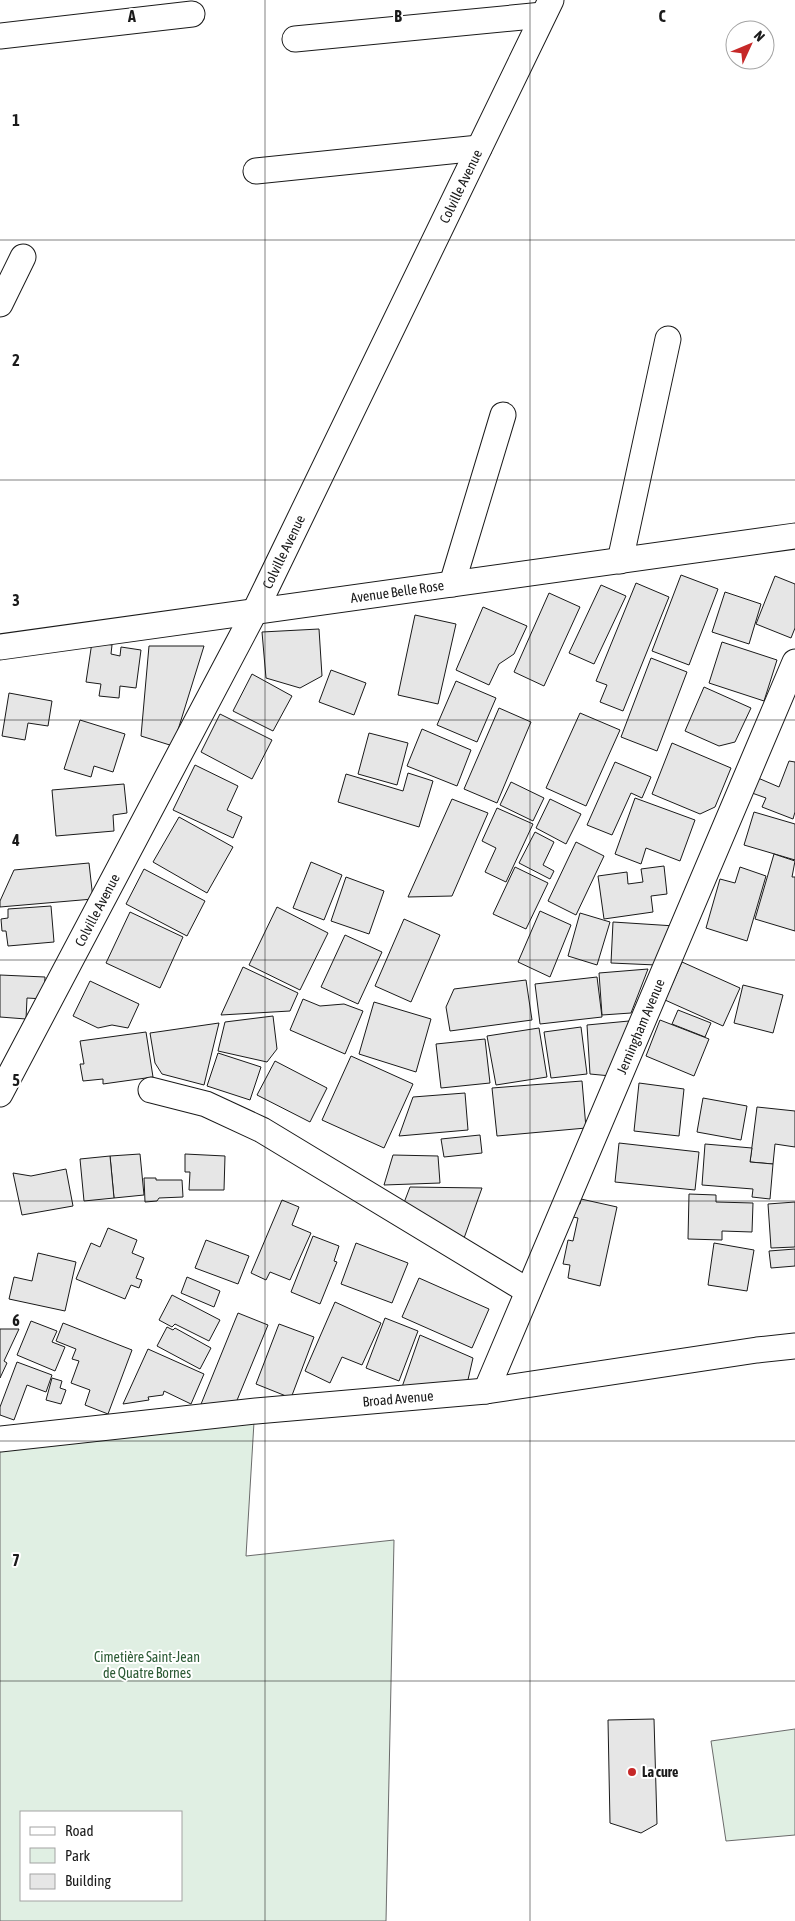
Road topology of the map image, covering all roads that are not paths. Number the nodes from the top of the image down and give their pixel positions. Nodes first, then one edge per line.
1 (547, 8) edge
2 (192, 14) dead end
3 (0, 36) edge
4 (295, 39) dead end
5 (479, 148) junction
6 (256, 171) dead end
7 (23, 257) dead end
8 (0, 304) edge
9 (668, 339) dead end
10 (503, 415) dead end
11 (795, 536) edge
12 (620, 560) junction
13 (452, 584) junction
14 (254, 611) junction
15 (0, 647) edge
16 (795, 662) edge
17 (152, 1090) dead end
18 (0, 1094) edge
19 (528, 1291) junction
20 (795, 1346) edge
21 (486, 1391) junction
22 (0, 1439) edge

1 - 4 street
1 - 5 street, Colville Avenue
2 - 3 street
5 - 6 street
5 - 14 street, Colville Avenue
7 - 8 street
9 - 12 street
10 - 13 street
11 - 12 street, Avenue Belle Rose
12 - 13 street, Avenue Belle Rose
13 - 14 street, Avenue Belle Rose
14 - 15 street, Avenue Belle Rose
14 - 18 street, Colville Avenue
16 - 19 street, Jerningham Avenue
17 - 19 street
19 - 21 street, Jerningham Avenue
20 - 21 street, Broad Avenue
21 - 22 street, Broad Avenue

